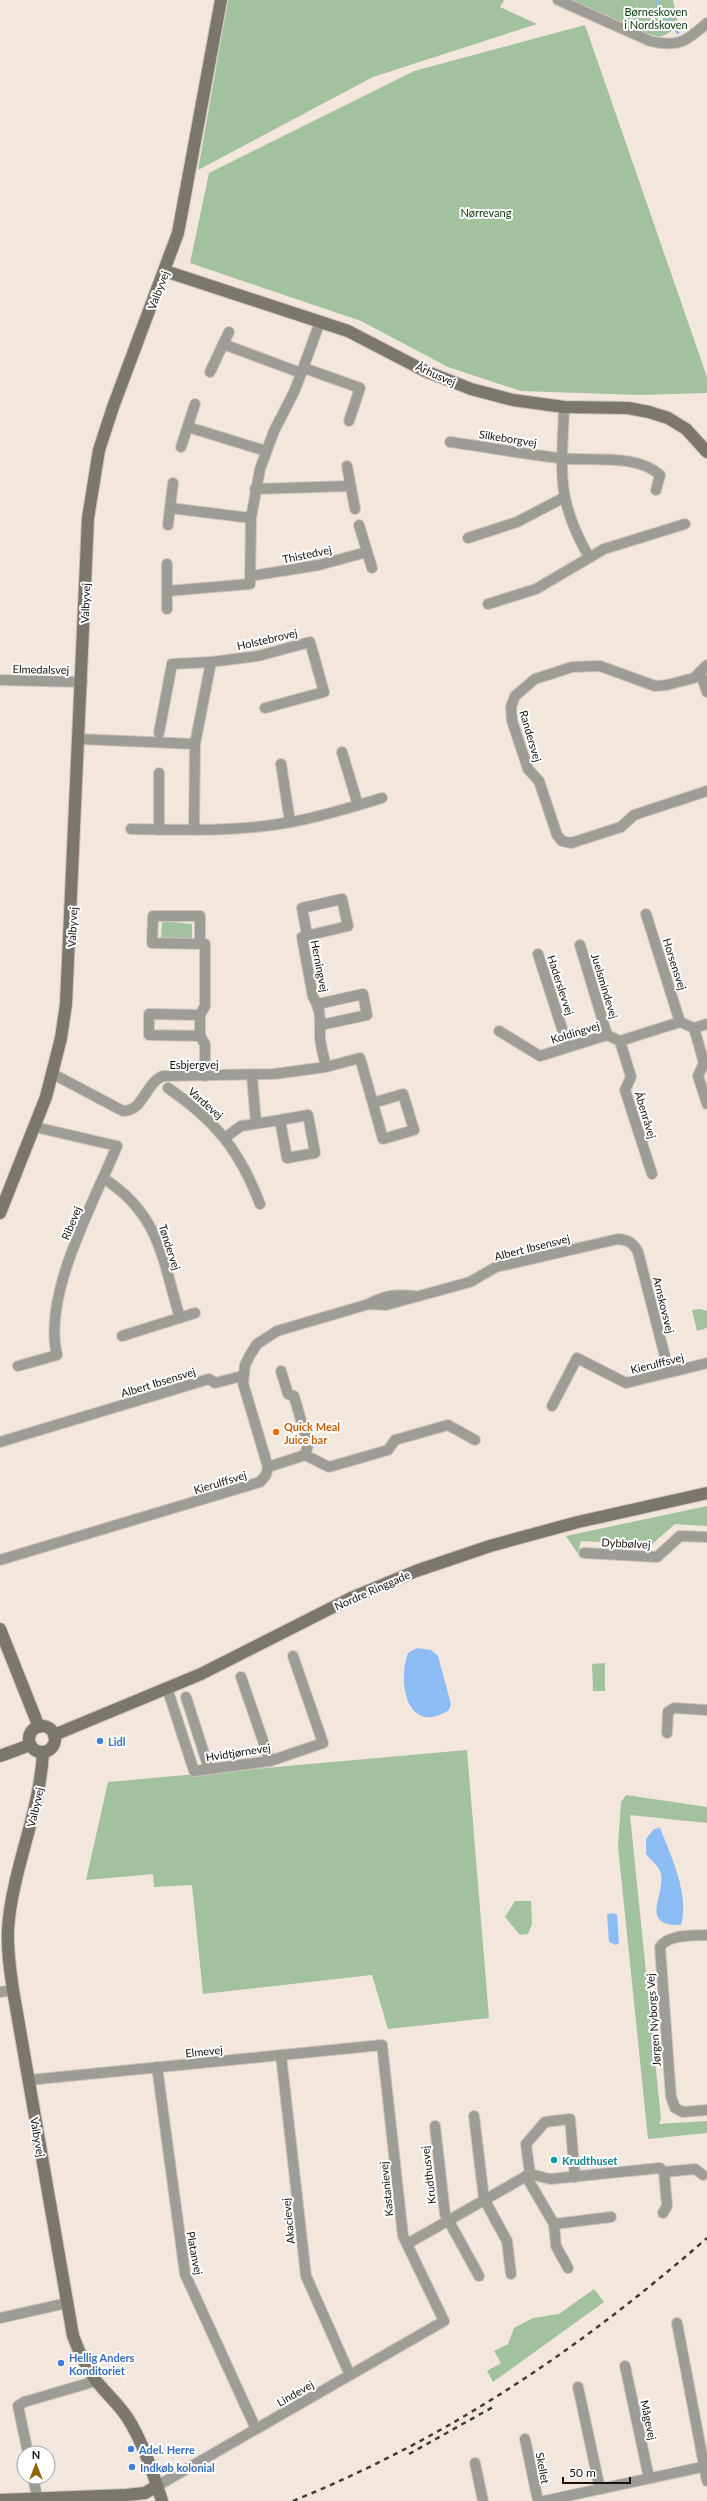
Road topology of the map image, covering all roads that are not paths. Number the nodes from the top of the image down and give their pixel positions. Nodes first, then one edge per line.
1 (221, 0) edge
2 (558, 0) edge
3 (707, 23) edge
4 (166, 271) junction
5 (320, 322) junction
6 (228, 332) dead end
7 (223, 344) junction
8 (303, 371) junction
9 (210, 372) dead end
10 (195, 404) dead end
11 (564, 407) junction
12 (349, 421) dead end
13 (188, 427) junction
14 (450, 442) dead end
15 (181, 447) dead end
16 (266, 451) junction
17 (707, 452) edge
18 (561, 458) junction
19 (347, 466) dead end
20 (173, 483) dead end
21 (350, 486) junction
22 (255, 489) junction
23 (656, 490) dead end
24 (563, 498) junction
25 (170, 508) junction
26 (354, 509) dead end
27 (251, 518) junction
28 (685, 524) dead end
29 (168, 525) dead end
30 (359, 525) dead end
31 (468, 538) dead end
32 (367, 552) junction
33 (589, 557) junction
34 (166, 564) dead end
35 (372, 568) dead end
36 (251, 576) junction
37 (167, 591) junction
38 (488, 604) dead end
39 (167, 609) dead end
40 (211, 662) junction
41 (704, 669) edge
42 (0, 680) edge
43 (82, 682) junction
44 (707, 692) edge
45 (265, 708) dead end
46 (159, 732) dead end
47 (80, 739) junction
48 (195, 744) junction
49 (342, 752) dead end
50 (281, 764) dead end
51 (159, 773) dead end
52 (707, 791) edge
53 (382, 798) dead end
54 (358, 806) junction
55 (290, 822) junction
56 (130, 829) dead end
57 (159, 830) junction
58 (194, 830) junction
59 (646, 914) dead end
60 (307, 934) junction
61 (200, 944) junction
62 (580, 945) dead end
63 (538, 954) dead end
64 (318, 1004) junction
65 (200, 1015) junction
66 (680, 1022) junction
67 (707, 1024) edge
68 (322, 1025) junction
69 (694, 1028) junction
70 (499, 1031) dead end
71 (608, 1035) junction
72 (200, 1036) junction
73 (620, 1041) junction
74 (568, 1047) junction
75 (326, 1067) junction
76 (53, 1074) junction
77 (205, 1076) junction
78 (252, 1076) junction
79 (168, 1088) dead end
80 (372, 1103) junction
81 (707, 1104) edge
82 (280, 1120) junction
83 (256, 1123) junction
84 (35, 1128) junction
85 (226, 1137) junction
86 (652, 1174) dead end
87 (104, 1178) junction
88 (260, 1204) dead end
89 (0, 1213) edge
90 (634, 1244) joint
91 (195, 1313) dead end
92 (180, 1318) junction
93 (122, 1336) dead end
94 (707, 1363) edge
95 (18, 1366) dead end
96 (281, 1371) dead end
97 (669, 1372) junction
98 (242, 1376) junction
99 (552, 1406) dead end
100 (475, 1440) dead end
101 (0, 1442) edge
102 (305, 1455) junction
103 (268, 1467) junction
104 (707, 1493) edge
105 (707, 1537) edge
106 (584, 1553) dead end
107 (0, 1560) edge
108 (0, 1629) edge
109 (293, 1656) dead end
110 (241, 1677) dead end
111 (167, 1688) junction
112 (186, 1696) dead end
113 (707, 1710) edge
114 (39, 1727) junction
115 (667, 1733) dead end
116 (54, 1735) junction
117 (30, 1745) junction
118 (43, 1752) junction
119 (0, 1756) edge
120 (270, 1761) junction
121 (209, 1769) junction
122 (4, 1927) edge
123 (707, 1935) edge
124 (13, 1990) junction
125 (0, 1992) edge
126 (382, 2045) joint
127 (281, 2055) junction
128 (157, 2067) junction
129 (29, 2080) junction
130 (707, 2110) edge
131 (474, 2116) dead end
132 (434, 2126) dead end
133 (664, 2172) junction
134 (703, 2174) dead end
135 (528, 2175) junction
136 (575, 2177) junction
137 (484, 2200) junction
138 (663, 2213) dead end
139 (611, 2217) dead end
140 (447, 2222) junction
141 (554, 2224) junction
142 (407, 2244) junction
143 (568, 2268) dead end
144 (511, 2274) dead end
145 (479, 2276) dead end
146 (67, 2303) junction
147 (0, 2318) edge
148 (444, 2321) joint
149 (676, 2323) dead end
150 (625, 2366) dead end
151 (350, 2375) junction
152 (96, 2381) junction
153 (578, 2387) dead end
154 (256, 2429) junction
155 (525, 2439) dead end
156 (26, 2445) edge
157 (475, 2463) dead end
158 (706, 2466) edge
159 (649, 2478) junction
160 (707, 2481) edge
161 (35, 2485) edge
162 (157, 2486) junction
163 (600, 2489) junction
164 (37, 2497) junction
165 (0, 2500) edge
166 (162, 2501) edge
167 (483, 2501) edge
168 (538, 2501) edge
169 (544, 2501) edge

1 - 4 street, Valbyvej
2 - 3 street
4 - 5 street, Århusvej
4 - 43 street, Valbyvej
5 - 8 street
5 - 11 street, Århusvej
6 - 7 street
7 - 8 street
7 - 9 street
8 - 12 street
8 - 16 street
10 - 13 street
11 - 17 street, Århusvej
11 - 18 street
13 - 15 street
13 - 16 street
14 - 18 street, Silkeborgvej
16 - 22 street
18 - 23 street, Silkeborgvej
18 - 24 street
19 - 21 street
20 - 25 street
21 - 22 street
21 - 26 street
22 - 27 street
24 - 31 street
24 - 33 street
25 - 27 street
25 - 29 street
27 - 36 street
28 - 33 street
30 - 32 street
32 - 35 street
32 - 36 street, Thistedvej
33 - 38 street
34 - 37 street
36 - 37 street, Thistedvej
37 - 39 street
40 - 45 street, Holstebrovej
40 - 46 street, Holstebrovej
40 - 48 street
41 - 44 street, Randersvej
41 - 52 street, Randersvej
42 - 43 street, Elmedalsvej
43 - 47 street, Valbyvej
47 - 48 street
47 - 76 street, Valbyvej
48 - 58 street
49 - 54 street
50 - 55 street
51 - 57 street
53 - 54 street
54 - 55 street
55 - 58 street
56 - 57 street
57 - 58 street
59 - 66 street, Horsensvej
60 - 60 street, Herningvej
60 - 64 street, Herningvej
61 - 61 street
61 - 65 street
62 - 71 street, Juelsmindevej
63 - 74 street, Haderslevvej
64 - 68 street, Herningvej
64 - 68 street, Herningvej
65 - 72 street
65 - 72 street
66 - 69 street
66 - 73 street
67 - 69 street
68 - 75 street, Herningvej
69 - 81 street
70 - 74 street, Koldingvej
71 - 73 street, Koldingvej
71 - 74 street, Koldingvej
72 - 77 street
73 - 86 street, Åbenråvej
75 - 78 street, Esbjergvej
75 - 80 street, Esbjergvej
76 - 77 street, Esbjergvej
76 - 84 street, Valbyvej
77 - 78 street, Esbjergvej
78 - 83 street
79 - 85 street, Vardevej
80 - 80 street
82 - 82 street
82 - 83 street
83 - 85 street
84 - 87 street, Ribevej
84 - 89 street, Valbyvej
85 - 88 street, Vardevej
87 - 92 street, Tøndervej
87 - 95 street, Ribevej
90 - 97 street, Arnskovsvej
90 - 98 street, Albert Ibsensvej
91 - 92 street
92 - 93 street
94 - 97 street, Kierulffsvej
96 - 102 street
97 - 99 street, Kierulffsvej
98 - 101 street, Albert Ibsensvej
98 - 103 street
100 - 102 street
102 - 103 street
103 - 107 street, Kierulffsvej
104 - 111 street, Nordre Ringgade
105 - 106 street, Dybbølvej
108 - 114 street
109 - 120 street, Hvidtjørnevej
110 - 120 street
111 - 116 street, Nordre Ringgade
111 - 121 street, Hvidtjørnevej
112 - 121 street
113 - 115 street
114 - 116 street
114 - 117 street
116 - 118 street
117 - 118 street
117 - 119 street
118 - 122 street, Valbyvej
120 - 121 street, Hvidtjørnevej
122 - 124 street, Valbyvej
123 - 130 street, Jørgen Nyborgs Vej
124 - 125 street
124 - 129 street, Valbyvej
126 - 127 street, Elmevej
126 - 142 street, Kastanievej
127 - 128 street, Elmevej
127 - 151 street, Akacievej
128 - 129 street, Elmevej
128 - 154 street, Platanvej
129 - 146 street, Valbyvej
131 - 137 street
132 - 140 street, Krudthusvej
133 - 134 street
133 - 136 street
133 - 138 street
135 - 136 street
135 - 136 street
135 - 137 street
135 - 141 street
137 - 140 street
137 - 144 street
139 - 141 street
140 - 142 street
140 - 145 street, Krudthusvej
141 - 143 street
142 - 148 street, Kastanievej
146 - 147 street
146 - 152 street, Valbyvej
148 - 151 street, Lindevej
149 - 158 street
150 - 159 street, Mågevej
151 - 154 street, Lindevej
152 - 156 street
152 - 162 street, Valbyvej
153 - 163 street
154 - 162 street, Lindevej
155 - 168 street, Skellet
157 - 167 street
158 - 159 street
158 - 160 street
159 - 163 street
161 - 164 street
162 - 164 street
162 - 166 street, Valbyvej
163 - 169 street
164 - 165 street

